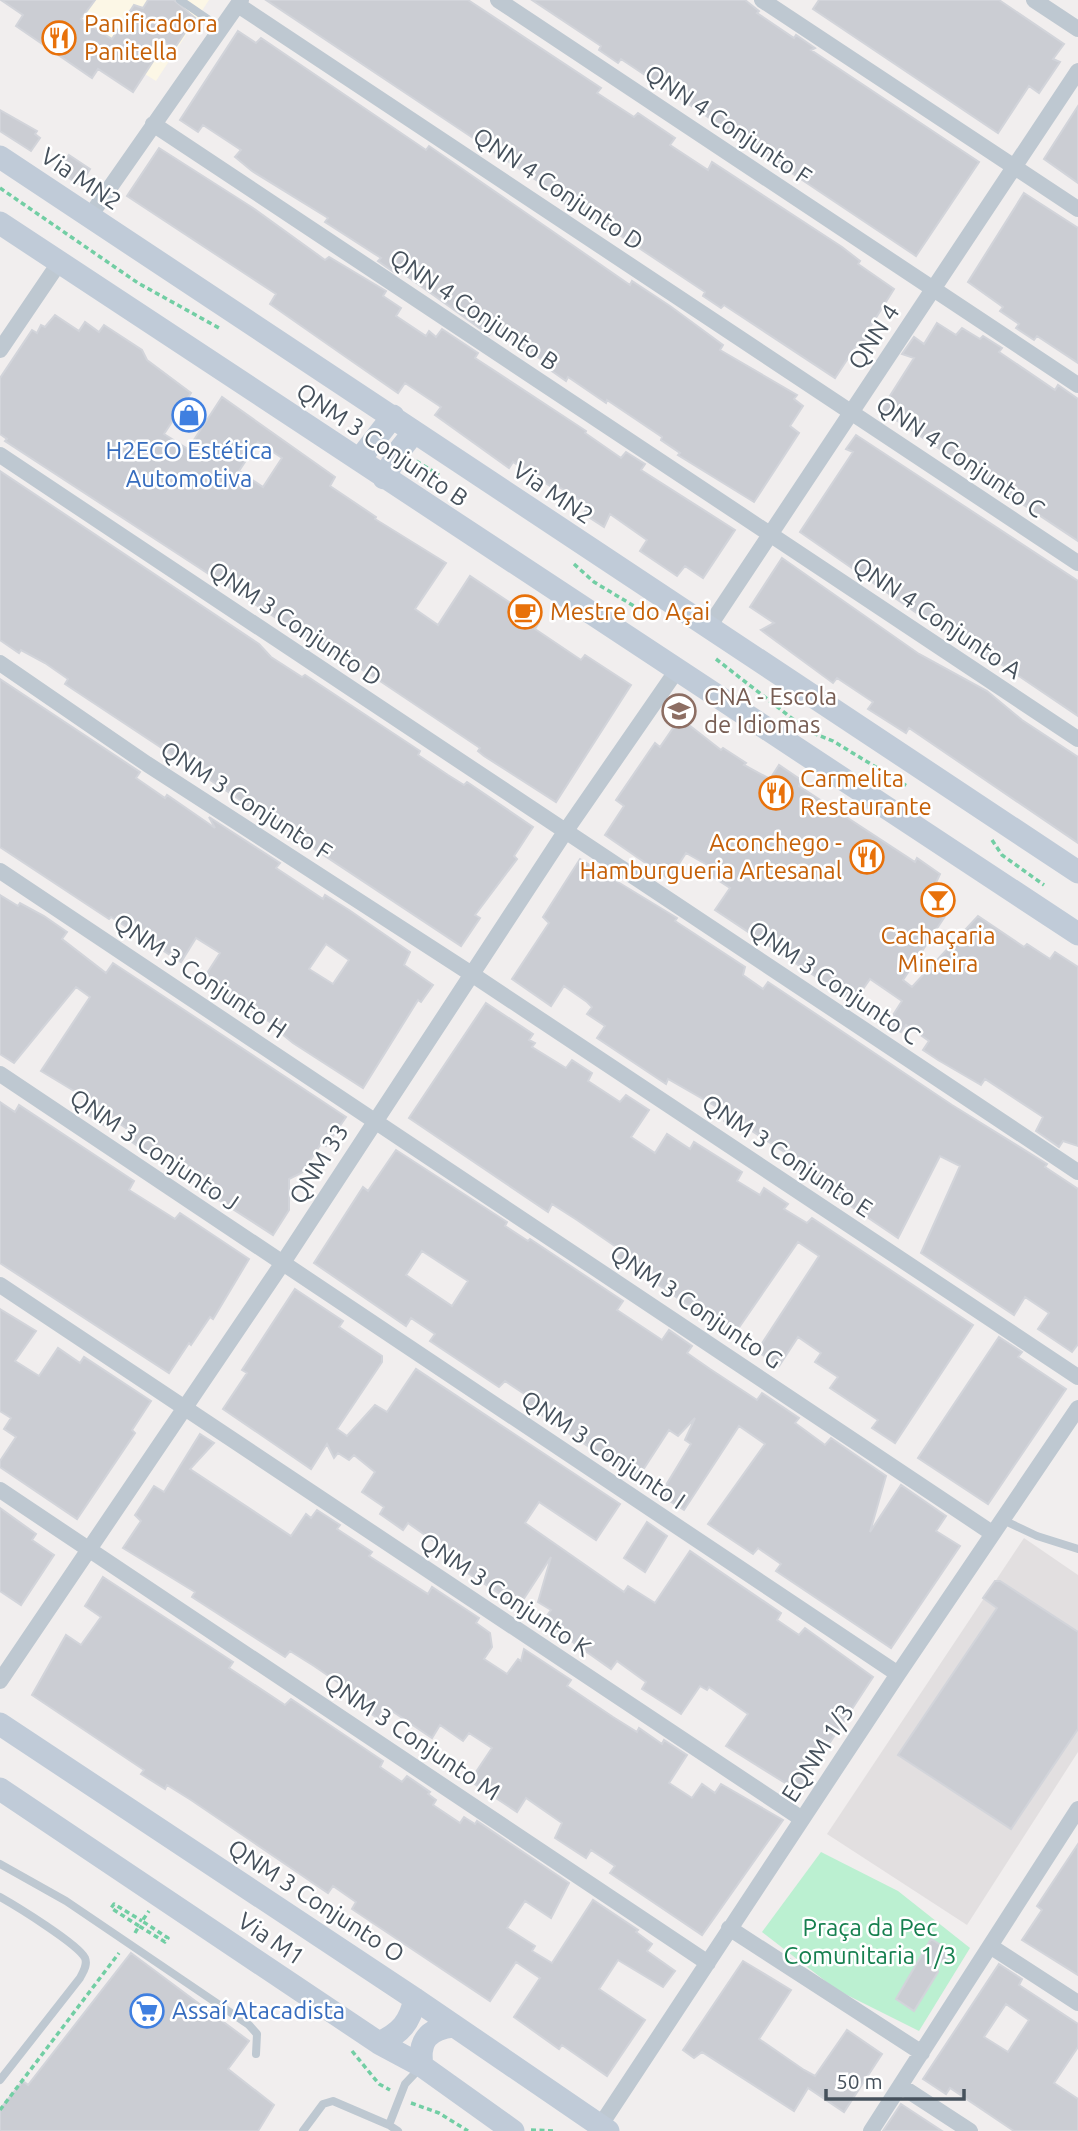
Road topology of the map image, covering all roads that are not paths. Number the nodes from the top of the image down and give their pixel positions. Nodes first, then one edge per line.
1 (180, 0) edge
2 (498, 0) edge
3 (762, 0) edge
4 (1034, 0) edge
5 (239, 2) edge
6 (221, 28) junction
7 (1078, 29) edge
8 (1078, 71) edge
9 (153, 124) junction
10 (0, 157) edge
11 (1014, 167) junction
12 (1078, 209) edge
13 (90, 216) junction
14 (0, 223) edge
15 (59, 263) junction
16 (934, 289) junction
17 (0, 350) edge
18 (1078, 385) edge
19 (852, 412) junction
20 (393, 415) junction
21 (414, 432) junction
22 (0, 455) edge
23 (359, 460) junction
24 (384, 478) junction
25 (771, 534) junction
26 (1078, 562) edge
27 (708, 628) junction
28 (0, 663) edge
29 (677, 670) junction
30 (1078, 739) edge
31 (565, 831) junction
32 (935, 840) junction
33 (0, 871) edge
34 (1078, 872) edge
35 (1078, 920) edge
36 (1078, 934) edge
37 (470, 973) junction
38 (0, 1074) edge
39 (374, 1119) junction
40 (1078, 1172) edge
41 (282, 1264) junction
42 (0, 1285) edge
43 (1078, 1377) edge
44 (183, 1408) junction
45 (1078, 1408) edge
46 (0, 1490) edge
47 (997, 1526) junction
48 (91, 1549) junction
49 (1078, 1549) edge
50 (898, 1674) junction
51 (0, 1681) edge
52 (0, 1724) edge
53 (0, 1789) edge
54 (1078, 1809) edge
55 (802, 1819) junction
56 (0, 1864) edge
57 (0, 1897) edge
58 (729, 1928) junction
59 (990, 1946) junction
60 (708, 1963) junction
61 (415, 1999) junction
62 (1078, 2003) edge
63 (453, 2026) junction
64 (379, 2043) junction
65 (922, 2053) junction
66 (256, 2054) dead end
67 (422, 2066) junction
68 (0, 2080) edge
69 (901, 2086) junction
70 (389, 2125) junction
71 (604, 2128) edge
72 (308, 2129) edge
73 (398, 2131) edge
74 (513, 2131) edge
75 (871, 2131) edge
76 (970, 2131) edge

1 - 6 lane
2 - 16 street, QNN 4 Conjunto F
3 - 11 street
4 - 7 street
5 - 6 street
5 - 19 street, QNN 4 Conjunto D
6 - 9 street
8 - 11 street, QNN 4
9 - 13 street
9 - 25 street, QNN 4 Conjunto B
10 - 13 main road, Via MN2
11 - 12 street
11 - 16 street, QNN 4
13 - 20 main road, Via MN2
14 - 15 main road, QNM 3 Conjunto B
15 - 17 street
15 - 23 main road, QNM 3 Conjunto B
16 - 18 street, QNN 4 Conjunto F
16 - 19 street, QNN 4
19 - 25 street, QNN 4
19 - 26 street, QNN 4 Conjunto C
20 - 21 main road, Via MN2
20 - 23 main road
21 - 24 main road
21 - 27 main road, Via MN2
22 - 31 street, QNM 3 Conjunto D
23 - 24 main road, QNM 3 Conjunto B
24 - 29 main road, QNM 3 Conjunto B
25 - 27 street, QNN 4
25 - 30 street, QNN 4 Conjunto A
27 - 34 main road, Via MN2
28 - 37 street, QNM 3 Conjunto F
29 - 31 street, QNM 33
29 - 32 main road, QNM 3 Conjunto B
31 - 37 street, QNM 33
31 - 40 street, QNM 3 Conjunto C
32 - 35 main road
32 - 36 main road
33 - 39 street, QNM 3 Conjunto H
37 - 39 street, QNM 33
37 - 43 street, QNM 3 Conjunto E
38 - 41 street, QNM 3 Conjunto J
39 - 41 street, QNM 33
39 - 47 street, QNM 3 Conjunto G
41 - 44 street, QNM 33
41 - 50 street, QNM 3 Conjunto I
42 - 44 street, QNM 3 Conjunto K
44 - 48 street, QNM 33
44 - 55 street, QNM 3 Conjunto K
45 - 47 street, EQNM 1/3
46 - 48 street, QNM 3 Conjunto M
47 - 49 lane
47 - 50 street, EQNM 1/3
48 - 51 street, QNM 33
48 - 60 street, QNM 3 Conjunto M
50 - 55 street, EQNM 1/3
52 - 61 main road, QNM 3 Conjunto O
53 - 64 main road, Via M1
54 - 59 street
55 - 58 street, EQNM 1/3
56 - 66 lane
57 - 68 lane
58 - 60 street, EQNM 1/3
58 - 65 street
59 - 62 street
59 - 65 street
60 - 71 street, EQNM 1/3
61 - 63 main road, QNM 3 Conjunto O
61 - 64 main road
63 - 67 main road
63 - 71 main road, QNM 3 Conjunto O
64 - 67 main road, Via M1
65 - 69 street
67 - 70 lane
67 - 74 main road, Via M1
69 - 75 street
69 - 76 street
70 - 72 lane
70 - 73 lane

